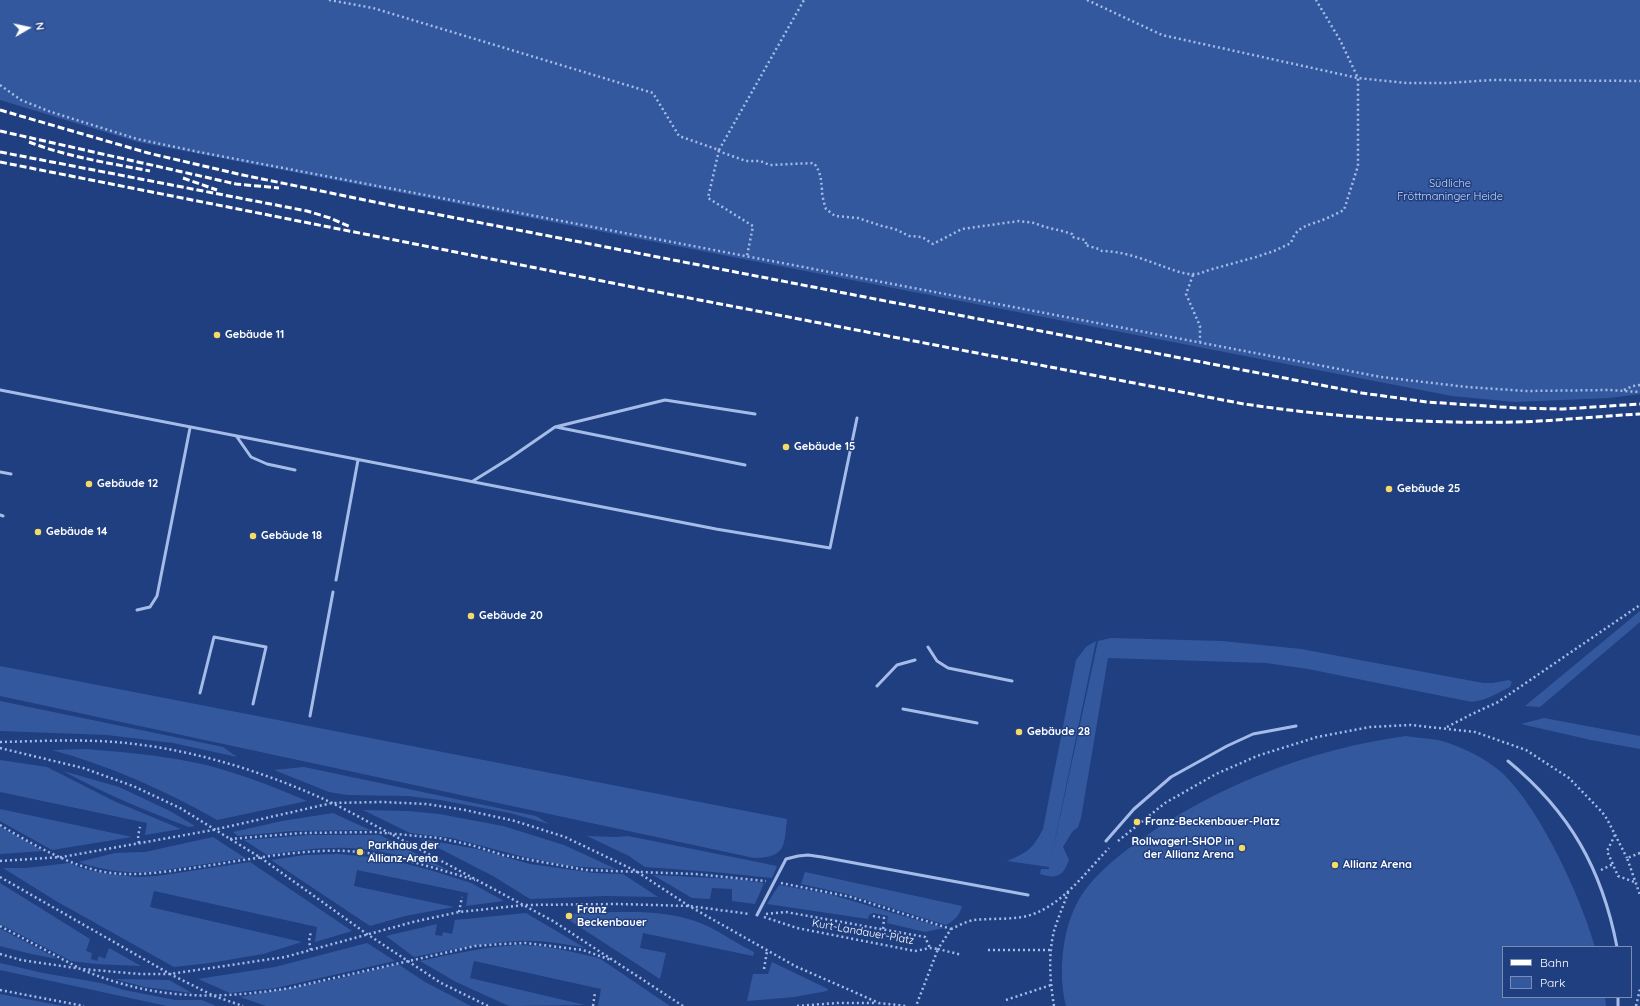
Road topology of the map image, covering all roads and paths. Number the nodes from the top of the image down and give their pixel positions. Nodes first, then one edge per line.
1 (329, 0) edge
2 (804, 0) edge
3 (1087, 0) edge
4 (1316, 0) edge
5 (1358, 78) junction
6 (1640, 81) edge
7 (0, 85) edge
8 (718, 151) junction
9 (747, 256) junction
10 (1193, 275) junction
11 (1200, 342) junction
12 (1640, 385) edge
13 (0, 390) edge
14 (1622, 391) junction
15 (1640, 392) edge
16 (755, 414) dead end
17 (857, 418) dead end
18 (555, 427) junction
19 (190, 428) junction
20 (237, 437) junction
21 (358, 460) junction
22 (745, 465) dead end
23 (295, 470) dead end
24 (0, 472) edge
25 (11, 474) dead end
26 (472, 481) junction
27 (336, 580) dead end
28 (333, 592) dead end
29 (1640, 605) edge
30 (137, 610) dead end
31 (928, 647) dead end
32 (915, 660) dead end
33 (1012, 681) dead end
34 (877, 686) dead end
35 (200, 693) dead end
36 (253, 704) dead end
37 (903, 709) dead end
38 (310, 716) dead end
39 (977, 723) dead end
40 (1296, 726) dead end
41 (1446, 728) junction
42 (0, 742) edge
43 (0, 748) edge
44 (1508, 761) dead end
45 (332, 803) junction
46 (0, 825) edge
47 (140, 827) dead end
48 (213, 830) junction
49 (391, 834) junction
50 (1615, 835) junction
51 (230, 839) junction
52 (1106, 841) dead end
53 (139, 843) junction
54 (1640, 853) edge
55 (62, 857) junction
56 (261, 858) junction
57 (1627, 858) junction
58 (0, 861) edge
59 (1613, 864) junction
60 (1608, 866) dead end
61 (636, 871) junction
62 (0, 877) edge
63 (481, 881) junction
64 (774, 882) junction
65 (1637, 883) junction
66 (1069, 890) junction
67 (1640, 895) edge
68 (1028, 896) dead end
69 (462, 897) dead end
70 (525, 905) junction
71 (689, 906) junction
72 (459, 912) junction
73 (757, 915) junction
74 (873, 916) dead end
75 (0, 926) edge
76 (951, 929) junction
77 (882, 930) junction
78 (311, 931) dead end
79 (368, 934) junction
80 (1617, 946) edge
81 (930, 948) junction
82 (311, 950) junction
83 (938, 950) junction
84 (988, 950) dead end
85 (1052, 950) junction
86 (767, 951) junction
87 (0, 954) edge
88 (962, 955) dead end
89 (408, 961) junction
90 (616, 962) junction
91 (82, 969) junction
92 (764, 969) dead end
93 (170, 974) junction
94 (1051, 985) junction
95 (1640, 989) edge
96 (0, 990) edge
97 (595, 992) dead end
98 (214, 996) junction
99 (1006, 1000) dead end
100 (879, 1003) junction
101 (84, 1006) edge
102 (243, 1006) edge
103 (488, 1006) edge
104 (593, 1006) edge
105 (683, 1006) edge
106 (797, 1006) edge
107 (906, 1006) edge
108 (916, 1006) edge
109 (1054, 1006) edge
110 (1636, 1006) edge

1 - 8 path
2 - 8 path
3 - 5 path
4 - 5 path
5 - 6 path
5 - 10 path
7 - 9 path
8 - 9 path
8 - 10 path
9 - 11 path
10 - 11 path
11 - 14 path
12 - 14 path
13 - 19 lane
14 - 15 path
16 - 18 lane
17 - 26 lane
18 - 22 lane
18 - 26 lane
19 - 20 lane
19 - 30 lane
20 - 21 lane
20 - 23 lane
21 - 26 lane
21 - 27 lane
24 - 25 lane
28 - 38 lane
29 - 41 path
31 - 33 lane
32 - 34 lane
35 - 36 lane
37 - 39 lane
40 - 52 lane
41 - 50 path
41 - 66 path
42 - 45 path
43 - 48 path
44 - 80 lane
45 - 48 path
45 - 49 path
45 - 61 path
46 - 55 path
47 - 53 path
48 - 51 path
48 - 53 path
49 - 51 path
49 - 61 path
49 - 63 path
50 - 57 path
50 - 59 path
51 - 56 path
53 - 55 path
54 - 57 path
55 - 56 path
55 - 58 path
56 - 63 path
56 - 79 path
57 - 65 path
59 - 60 path
59 - 65 path
61 - 64 path
61 - 71 path
62 - 93 path
63 - 70 path
64 - 68 lane
64 - 73 lane
64 - 76 path
65 - 67 path
66 - 76 path
66 - 85 path
69 - 72 path
70 - 71 path
70 - 72 path
70 - 90 path
71 - 73 path
71 - 86 path
72 - 79 path
73 - 77 path
73 - 81 path, Kurt-Landauer-Platz
74 - 77 path
75 - 91 path
76 - 83 path
77 - 81 path
78 - 82 path
79 - 82 path
79 - 89 path
81 - 83 path, Kurt-Landauer-Platz
82 - 93 path
83 - 88 path, Kurt-Landauer-Platz
83 - 108 path
84 - 85 path
85 - 94 path
86 - 92 path
86 - 100 path
87 - 91 path
89 - 90 path
89 - 98 path
89 - 103 path
90 - 105 path
91 - 93 path
91 - 98 path
93 - 98 path
94 - 99 path
94 - 109 path
95 - 110 path
96 - 101 path
97 - 104 path
98 - 102 path
100 - 106 path
100 - 107 path

